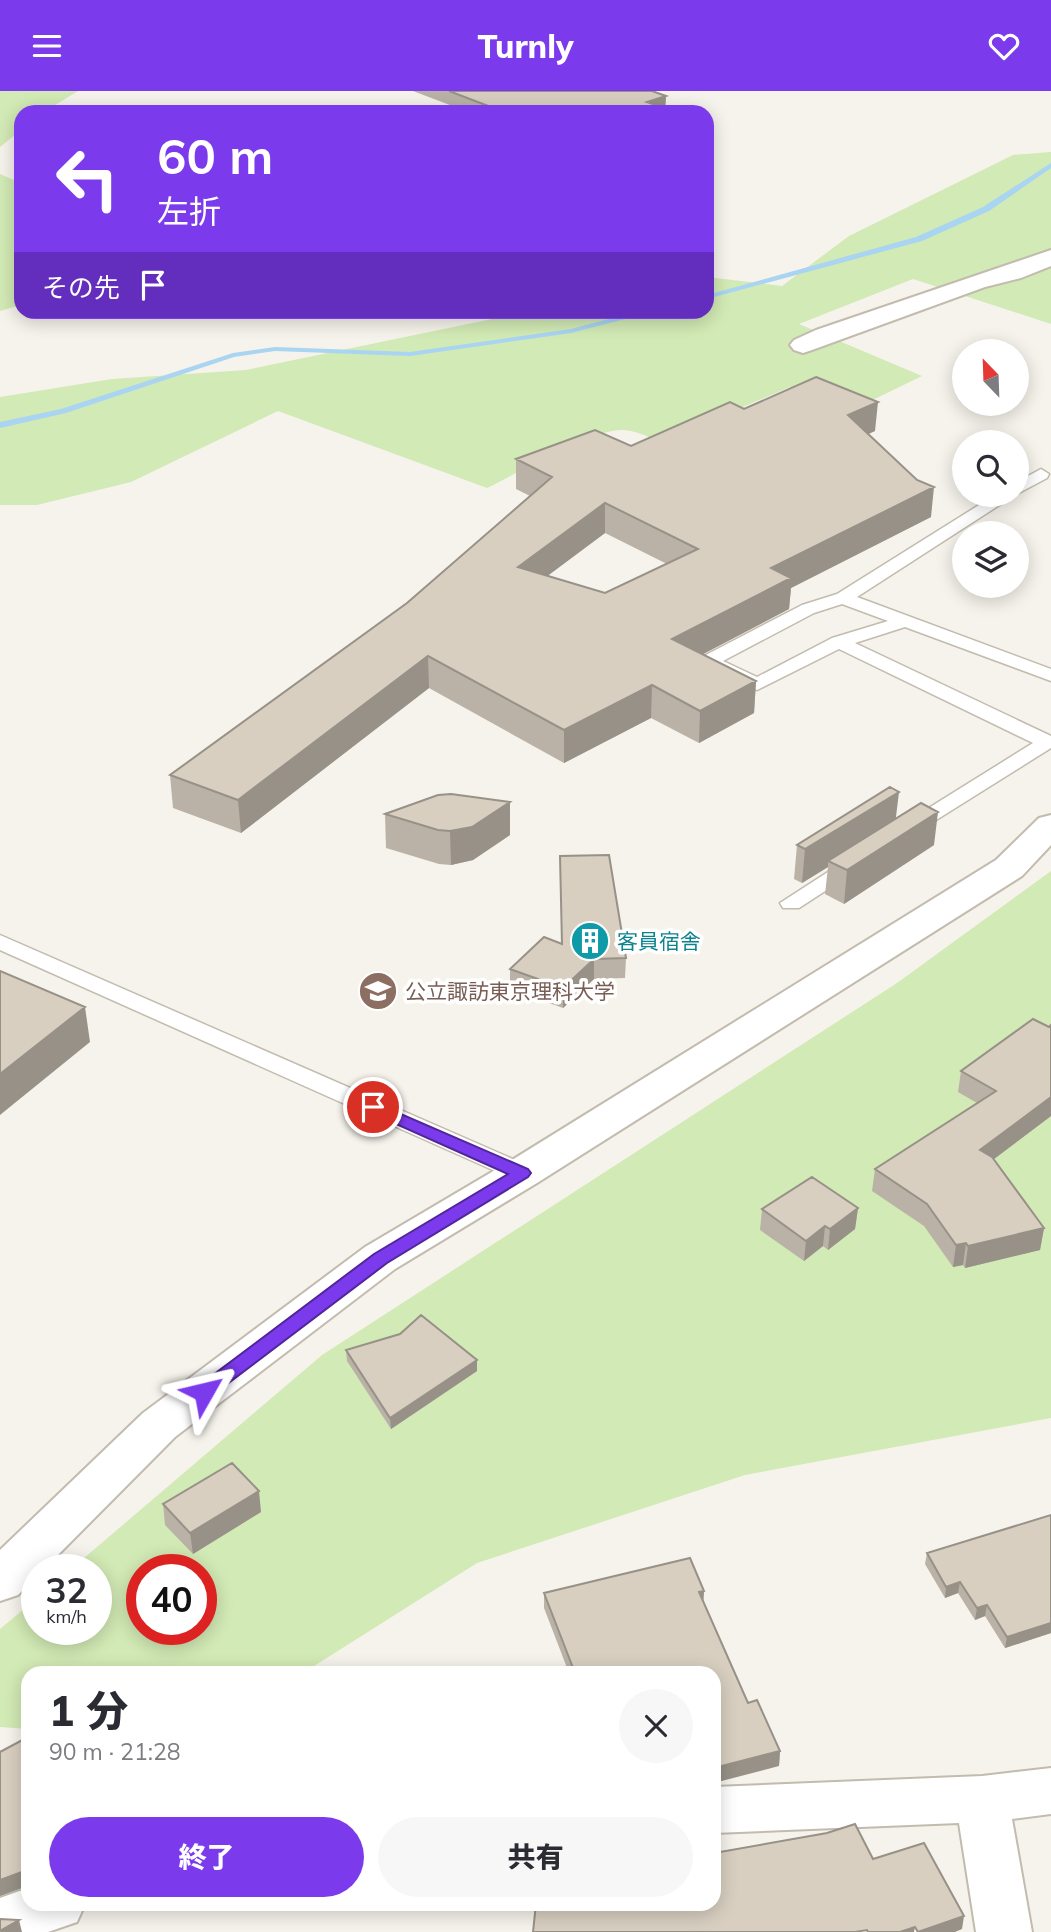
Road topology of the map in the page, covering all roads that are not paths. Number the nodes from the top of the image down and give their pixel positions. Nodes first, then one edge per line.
1 (1051, 257) edge
2 (803, 345) dead end
3 (1041, 474) dead end
4 (1029, 482) edge
5 (988, 507) edge
6 (843, 598) junction
7 (906, 621) junction
8 (839, 642) junction
9 (1051, 675) edge
10 (1051, 825) edge
11 (896, 837) edge
12 (872, 852) edge
13 (791, 903) dead end
14 (0, 942) edge
15 (522, 1173) junction
16 (0, 1581) edge
17 (1051, 1791) edge
18 (982, 1799) junction
19 (721, 1809) edge
20 (36, 1911) edge
21 (0, 1923) edge
22 (1004, 1932) edge

1 - 2 street
3 - 4 lane
5 - 6 lane
6 - 7 lane
6 - 8 lane
7 - 8 lane
7 - 9 lane
8 - 11 lane
10 - 15 street
12 - 13 lane
14 - 15 lane
15 - 16 street
17 - 18 street
18 - 19 street
18 - 22 street
20 - 21 street

